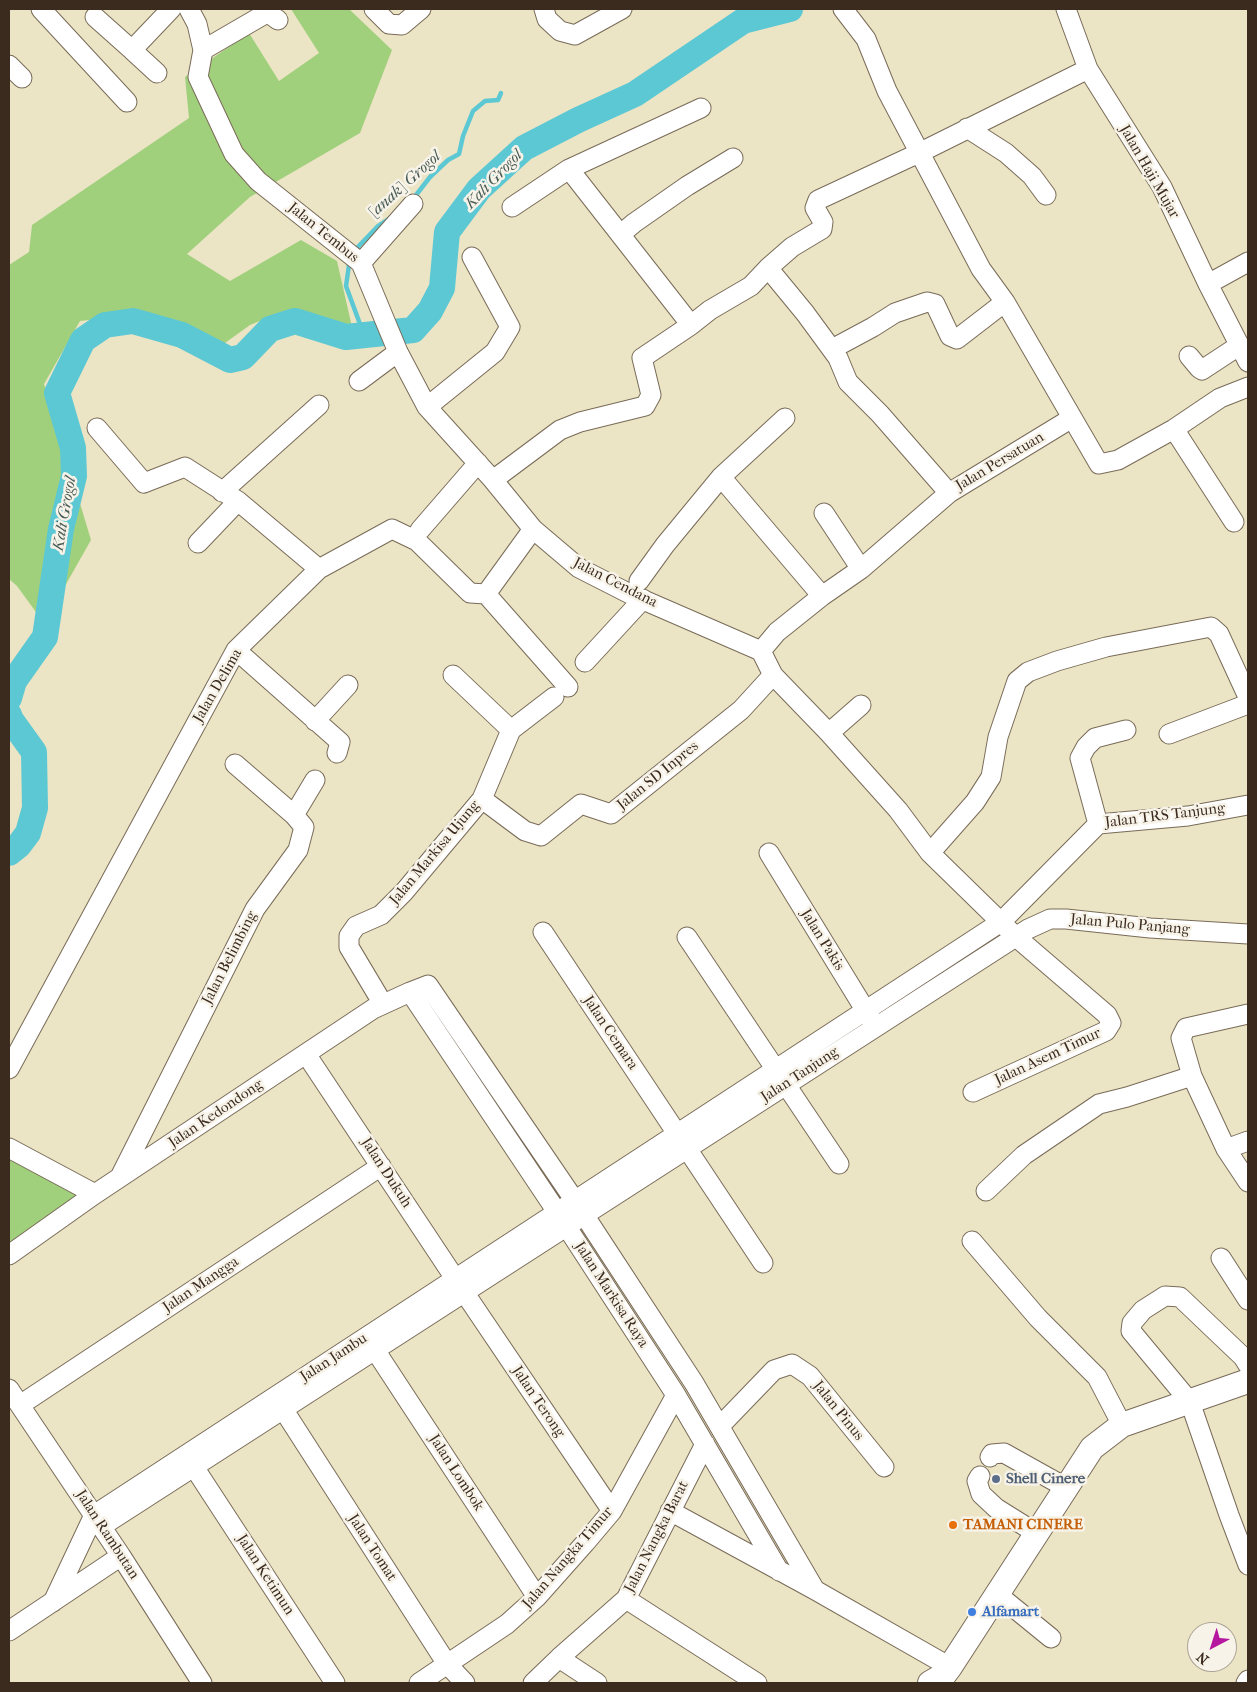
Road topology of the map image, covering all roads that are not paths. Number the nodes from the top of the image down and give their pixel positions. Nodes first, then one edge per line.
1 (41, 9) edge
2 (171, 9) edge
3 (189, 9) edge
4 (374, 9) edge
5 (421, 9) edge
6 (544, 9) edge
7 (622, 9) edge
8 (843, 9) edge
9 (1066, 9) edge
10 (95, 18) dead end
11 (278, 20) dead end
12 (132, 50) junction
13 (203, 50) junction
14 (1088, 69) junction
15 (157, 74) dead end
16 (127, 102) dead end
17 (701, 108) dead end
18 (968, 128) junction
19 (920, 152) junction
20 (733, 158) dead end
21 (568, 169) junction
22 (1046, 195) dead end
23 (413, 204) dead end
24 (512, 207) dead end
25 (621, 234) junction
26 (472, 257) dead end
27 (1248, 262) edge
28 (360, 263) junction
29 (768, 268) junction
30 (1208, 284) junction
31 (1005, 302) junction
32 (691, 324) junction
33 (396, 348) junction
34 (832, 349) junction
35 (1244, 354) edge
36 (1189, 356) dead end
37 (360, 381) dead end
38 (1248, 386) edge
39 (319, 405) dead end
40 (427, 407) junction
41 (785, 418) dead end
42 (1072, 418) junction
43 (97, 428) dead end
44 (1174, 429) junction
45 (529, 462) dead end
46 (478, 463) junction
47 (721, 477) junction
48 (497, 478) junction
49 (949, 493) junction
50 (230, 496) junction
51 (824, 513) dead end
52 (1234, 522) dead end
53 (533, 529) junction
54 (420, 530) dead end
55 (198, 543) dead end
56 (319, 569) junction
57 (861, 569) junction
58 (641, 590) junction
59 (486, 594) junction
60 (822, 596) junction
61 (236, 650) junction
62 (762, 651) junction
63 (585, 662) dead end
64 (453, 674) dead end
65 (773, 675) junction
66 (348, 685) dead end
67 (1248, 697) edge
68 (1248, 704) edge
69 (861, 705) dead end
70 (315, 720) junction
71 (511, 730) junction
72 (1126, 730) dead end
73 (829, 733) junction
74 (1169, 734) dead end
75 (337, 753) dead end
76 (235, 764) dead end
77 (315, 780) dead end
78 (482, 799) junction
79 (1248, 805) edge
80 (294, 815) junction
81 (1098, 824) junction
82 (769, 853) dead end
83 (930, 853) junction
84 (1002, 922) junction
85 (543, 932) dead end
86 (1248, 934) edge
87 (1015, 936) junction
88 (687, 937) dead end
89 (430, 987) joint
90 (410, 992) junction
91 (383, 1004) junction
92 (1248, 1014) edge
93 (871, 1018) junction
94 (306, 1054) junction
95 (9, 1069) edge
96 (1192, 1076) junction
97 (780, 1077) junction
98 (973, 1092) dead end
99 (682, 1141) junction
100 (1248, 1141) edge
101 (9, 1148) edge
102 (1226, 1149) junction
103 (839, 1164) dead end
104 (381, 1166) junction
105 (119, 1178) junction
106 (1248, 1182) edge
107 (986, 1191) dead end
108 (95, 1194) junction
109 (579, 1208) junction
110 (562, 1219) junction
111 (972, 1241) dead end
112 (9, 1255) edge
113 (1221, 1258) dead end
114 (763, 1263) dead end
115 (460, 1286) junction
116 (1248, 1300) edge
117 (375, 1350) junction
118 (1248, 1365) edge
119 (1248, 1381) edge
120 (9, 1389) edge
121 (676, 1395) junction
122 (1190, 1402) junction
123 (20, 1405) junction
124 (283, 1409) junction
125 (1122, 1425) junction
126 (720, 1426) junction
127 (704, 1444) junction
128 (990, 1457) dead end
129 (194, 1467) junction
130 (884, 1467) dead end
131 (980, 1476) dead end
132 (1065, 1488) junction
133 (612, 1511) junction
134 (670, 1511) junction
135 (98, 1521) junction
136 (1036, 1533) junction
137 (1246, 1553) edge
138 (122, 1556) junction
139 (779, 1571) junction
140 (815, 1590) junction
141 (997, 1594) junction
142 (538, 1597) junction
143 (626, 1599) junction
144 (53, 1602) junction
145 (9, 1632) edge
146 (1051, 1638) dead end
147 (559, 1658) junction
148 (447, 1664) junction
149 (942, 1677) edge
150 (1248, 1680) edge
151 (202, 1683) edge
152 (335, 1683) edge
153 (419, 1683) edge
154 (465, 1683) edge
155 (533, 1683) edge
156 (597, 1683) edge
157 (757, 1683) edge
158 (1246, 1683) edge

1 - 16 street
2 - 12 street
3 - 13 street, Jalan Tembus
4 - 5 street
6 - 7 street
8 - 19 street
9 - 14 street, Jalan Haji Mujar
10 - 12 street
11 - 13 street
12 - 15 street
13 - 28 street, Jalan Tembus
14 - 18 street
14 - 30 street, Jalan Haji Mujar
17 - 21 street
18 - 19 street
18 - 22 street
19 - 29 street
19 - 31 street
20 - 25 street
21 - 24 street
21 - 25 street
23 - 28 street
25 - 32 street
26 - 40 street
27 - 30 street
28 - 33 street, Jalan Tembus
29 - 32 street
29 - 34 street
30 - 35 street, Jalan Haji Mujar
31 - 34 street
31 - 42 street
32 - 48 street
33 - 37 street
33 - 40 street, Jalan Tembus
34 - 49 street
35 - 36 street
38 - 44 street
39 - 50 street
40 - 46 street, Jalan Tembus
41 - 47 street
42 - 44 street
42 - 49 street, Jalan Persatuan
43 - 50 street
44 - 52 street
45 - 48 street
46 - 48 street, Jalan Tembus
46 - 54 street
47 - 58 street
47 - 60 street
48 - 53 street, Jalan Cendana
49 - 57 street, Jalan Persatuan
50 - 55 street
50 - 56 street
51 - 57 street
53 - 58 street, Jalan Cendana
53 - 59 street
56 - 59 street, Jalan Delima
56 - 61 street, Jalan Delima
57 - 60 street, Jalan Persatuan
58 - 62 street, Jalan Cendana
58 - 63 street
59 - 71 street, Jalan Markisa Ujung
60 - 62 street, Jalan Persatuan
61 - 70 street
61 - 95 street, Jalan Delima
62 - 65 street
64 - 71 street
65 - 73 street
65 - 78 street, Jalan SD Inpres
66 - 70 street
67 - 83 street
68 - 74 street
69 - 73 street
70 - 75 street
71 - 78 street, Jalan Markisa Ujung
72 - 81 street
73 - 83 street
76 - 80 street, Jalan Belimbing
77 - 80 street
78 - 91 street, Jalan Markisa Ujung
79 - 81 street, Jalan TRS Tanjung
80 - 105 street, Jalan Belimbing
81 - 84 street, Jalan TRS Tanjung
82 - 93 street, Jalan Pakis
83 - 84 street
84 - 87 street
84 - 93 street, Jalan Tanjung
85 - 99 street, Jalan Cemara
86 - 87 street, Jalan Pulo Panjang
87 - 93 street, Jalan Tanjung
87 - 98 street, Jalan Asem Timur
88 - 97 street
89 - 90 street, Jalan Kedondong
89 - 109 street, Jalan Markisa Raya
90 - 91 street, Jalan Kedondong
90 - 110 street, Jalan Markisa Raya
91 - 94 street, Jalan Kedondong
92 - 96 street
93 - 97 street, Jalan Tanjung
94 - 104 street, Jalan Dukuh
94 - 105 street, Jalan Kedondong
96 - 102 street
96 - 107 street
97 - 99 street, Jalan Tanjung
97 - 103 street
99 - 109 street, Jalan Tanjung
99 - 114 street
100 - 102 street
101 - 108 street
102 - 106 street
104 - 115 street, Jalan Dukuh
104 - 123 street, Jalan Mangga
105 - 108 street, Jalan Kedondong
108 - 112 street, Jalan Kedondong
109 - 110 street, Jalan Jambu
109 - 126 street, Jalan Markisa Raya
110 - 115 street, Jalan Jambu
110 - 121 street, Jalan Markisa Raya
111 - 125 street
113 - 116 street
115 - 117 street, Jalan Jambu
115 - 133 street, Jalan Terong
115 - 135 street, Jalan Jambu
117 - 124 street, Jalan Jambu
117 - 142 street, Jalan Lombok
118 - 122 street
119 - 122 main road
120 - 123 street, Jalan Rambutan
121 - 127 street, Jalan Markisa Raya
121 - 133 street, Jalan Nangka Timur
122 - 125 main road
122 - 137 street
123 - 135 street, Jalan Rambutan
124 - 129 street, Jalan Jambu
124 - 148 street, Jalan Tomat
125 - 132 main road
126 - 130 street, Jalan Pinus
126 - 140 street, Jalan Markisa Raya
127 - 134 street, Jalan Nangka Barat
127 - 139 street, Jalan Markisa Raya
128 - 132 street
129 - 135 street, Jalan Jambu
129 - 152 street, Jalan Ketimun
131 - 136 street
132 - 136 main road
133 - 142 street, Jalan Nangka Timur
134 - 139 street
134 - 143 street, Jalan Nangka Barat
135 - 138 street, Jalan Rambutan
135 - 144 street
136 - 141 main road
138 - 144 street
138 - 151 street, Jalan Rambutan
139 - 140 street
140 - 149 street
141 - 146 street
141 - 149 main road
142 - 148 street, Jalan Nangka Timur
143 - 147 street, Jalan Nangka Barat
143 - 157 street
144 - 145 street
147 - 155 street, Jalan Nangka Barat
147 - 156 street
148 - 153 street, Jalan Nangka Timur
148 - 154 street, Jalan Tomat
150 - 158 street

